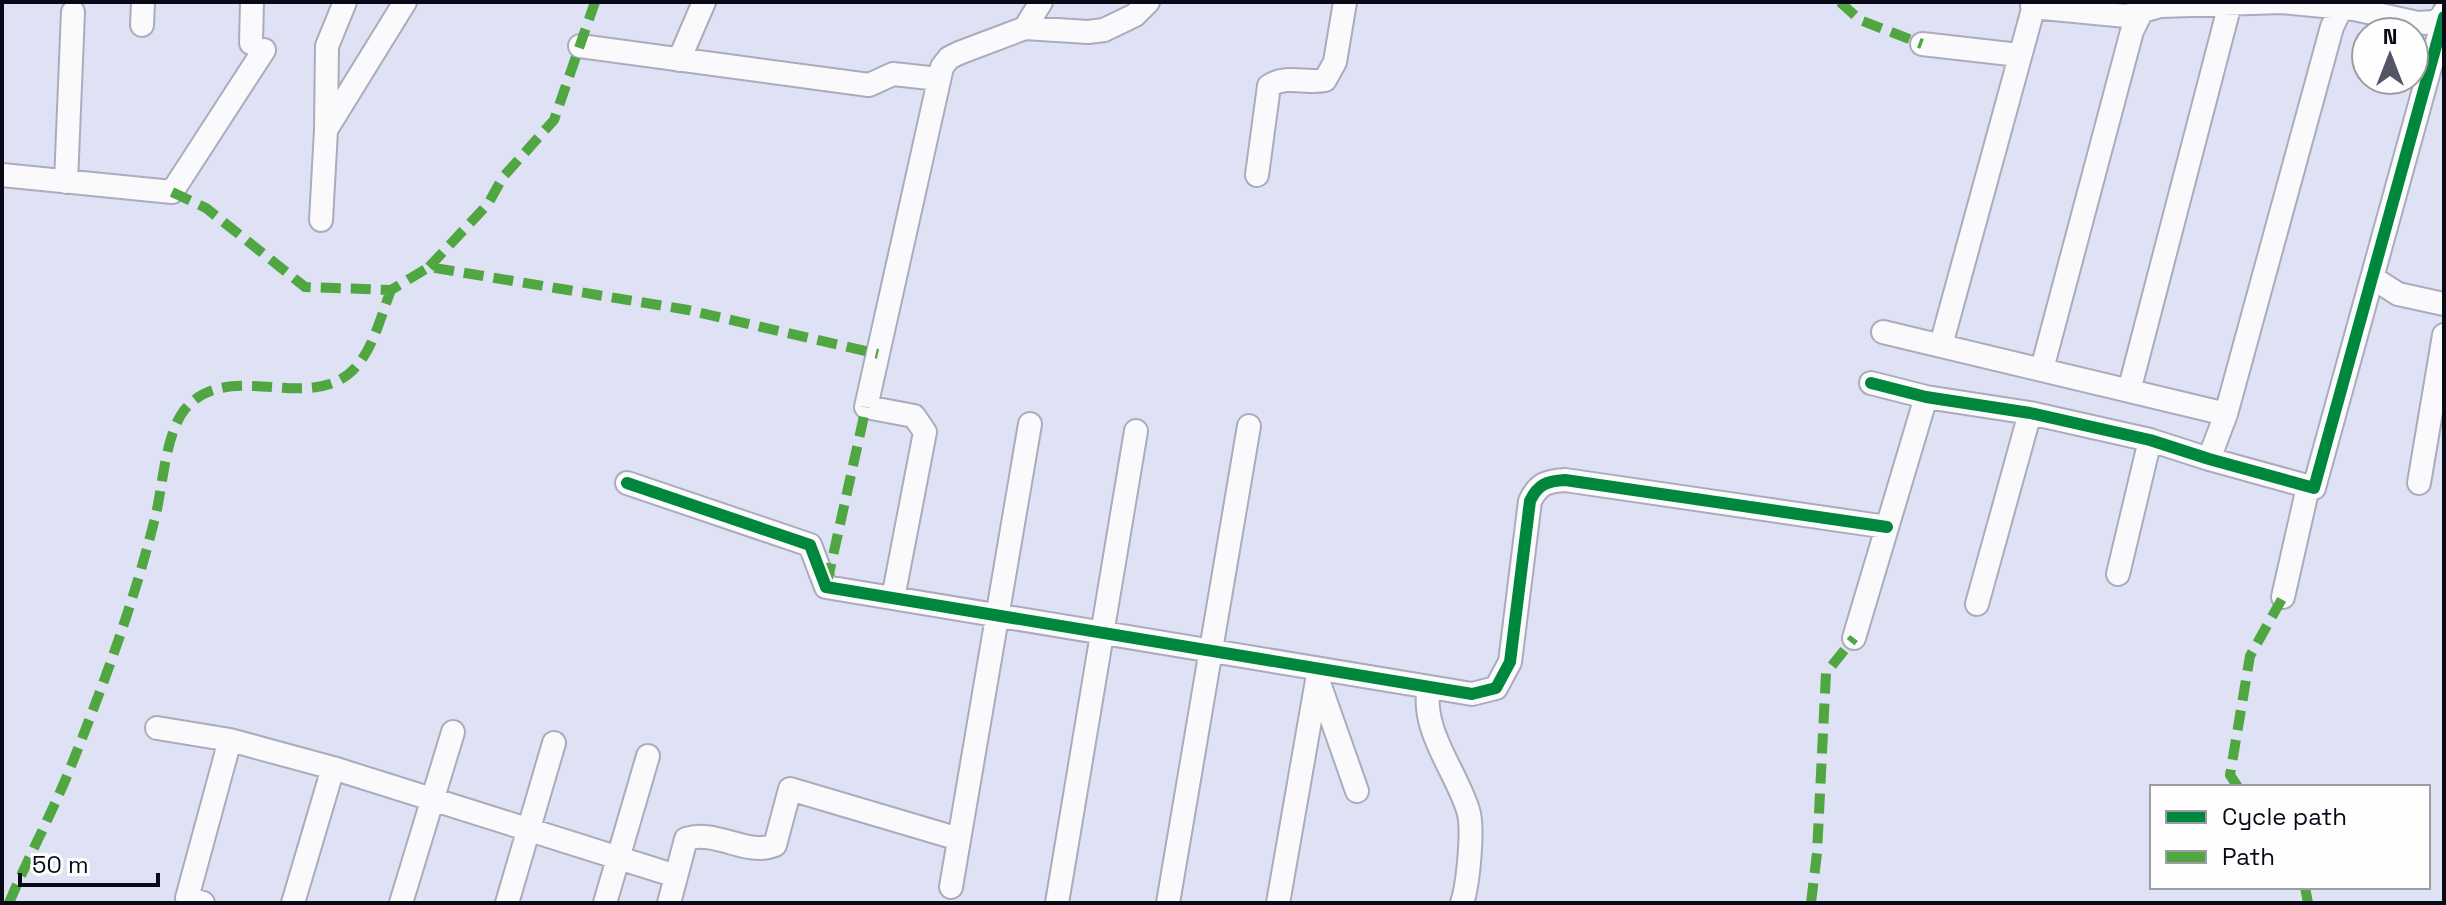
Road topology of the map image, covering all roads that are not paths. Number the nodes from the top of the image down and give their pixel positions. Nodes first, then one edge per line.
1 (143, 2) edge
2 (252, 2) edge
3 (345, 2) edge
4 (405, 2) edge
5 (704, 2) edge
6 (1041, 2) edge
7 (1148, 2) edge
8 (1345, 2) edge
9 (2034, 4) edge
10 (2230, 4) junction
11 (2144, 6) edge
12 (2341, 8) junction
13 (73, 12) dead end
14 (2443, 15) edge
15 (142, 25) dead end
16 (1025, 28) junction
17 (1922, 44) dead end
18 (580, 46) dead end
19 (2019, 55) junction
20 (679, 60) junction
21 (939, 79) junction
22 (326, 130) junction
23 (2, 175) edge
24 (1257, 175) dead end
25 (66, 182) junction
26 (321, 220) dead end
27 (2373, 278) junction
28 (2444, 304) edge
29 (1883, 332) dead end
30 (2444, 335) edge
31 (1941, 345) junction
32 (2042, 369) junction
33 (1871, 383) dead end
34 (2129, 391) junction
35 (1926, 397) junction
36 (2030, 413) junction
37 (2226, 414) junction
38 (1030, 424) dead end
39 (1249, 426) dead end
40 (1136, 431) dead end
41 (2150, 440) junction
42 (2209, 459) junction
43 (627, 483) dead end
44 (2419, 483) dead end
45 (2308, 487) junction
46 (1887, 527) junction
47 (2118, 574) dead end
48 (2283, 597) dead end
49 (893, 598) junction
50 (1977, 604) dead end
51 (997, 615) junction
52 (1102, 633) junction
53 (1854, 638) dead end
54 (1211, 651) junction
55 (1318, 674) junction
56 (1429, 687) junction
57 (157, 728) dead end
58 (453, 732) dead end
59 (230, 740) junction
60 (554, 743) dead end
61 (648, 756) dead end
62 (333, 768) junction
63 (1357, 791) dead end
64 (433, 799) junction
65 (529, 830) junction
66 (959, 839) junction
67 (618, 858) junction
68 (676, 876) junction
69 (951, 887) dead end
70 (203, 903) edge
71 (293, 903) edge
72 (401, 903) edge
73 (507, 903) edge
74 (605, 903) edge
75 (669, 903) edge
76 (1057, 903) edge
77 (1168, 903) edge
78 (1278, 903) edge
79 (1462, 903) edge

1 - 15 street
2 - 25 street
3 - 22 street
4 - 22 street
5 - 20 street
6 - 16 street
7 - 16 street
8 - 24 street
9 - 11 street
9 - 19 street
10 - 11 street
10 - 12 street
10 - 34 street
11 - 32 street
12 - 14 street
12 - 37 street
13 - 25 street
14 - 27 street
16 - 21 street
17 - 19 street
18 - 20 street
19 - 31 street
20 - 21 street
21 - 49 street
22 - 26 street
23 - 25 street
27 - 28 street
27 - 45 street
29 - 31 street
30 - 44 street
31 - 32 street
32 - 34 street
33 - 35 street
34 - 37 street
35 - 36 street
35 - 46 street
36 - 41 street
36 - 50 street
37 - 42 street
38 - 51 street
39 - 54 street
40 - 52 street
41 - 42 street
41 - 47 street
42 - 45 street
43 - 49 street
45 - 48 street
46 - 53 street
46 - 56 street
49 - 51 street
51 - 52 street
51 - 66 street
52 - 54 street
52 - 76 street
54 - 55 street
54 - 77 street
55 - 56 street
55 - 63 street
55 - 78 street
56 - 79 street
57 - 59 street
58 - 64 street
59 - 62 street
59 - 70 street
60 - 65 street
61 - 67 street
62 - 64 street
62 - 71 street
64 - 65 street
64 - 72 street
65 - 67 street
65 - 73 street
66 - 68 street
66 - 69 street
67 - 68 street
67 - 74 street
68 - 75 street

